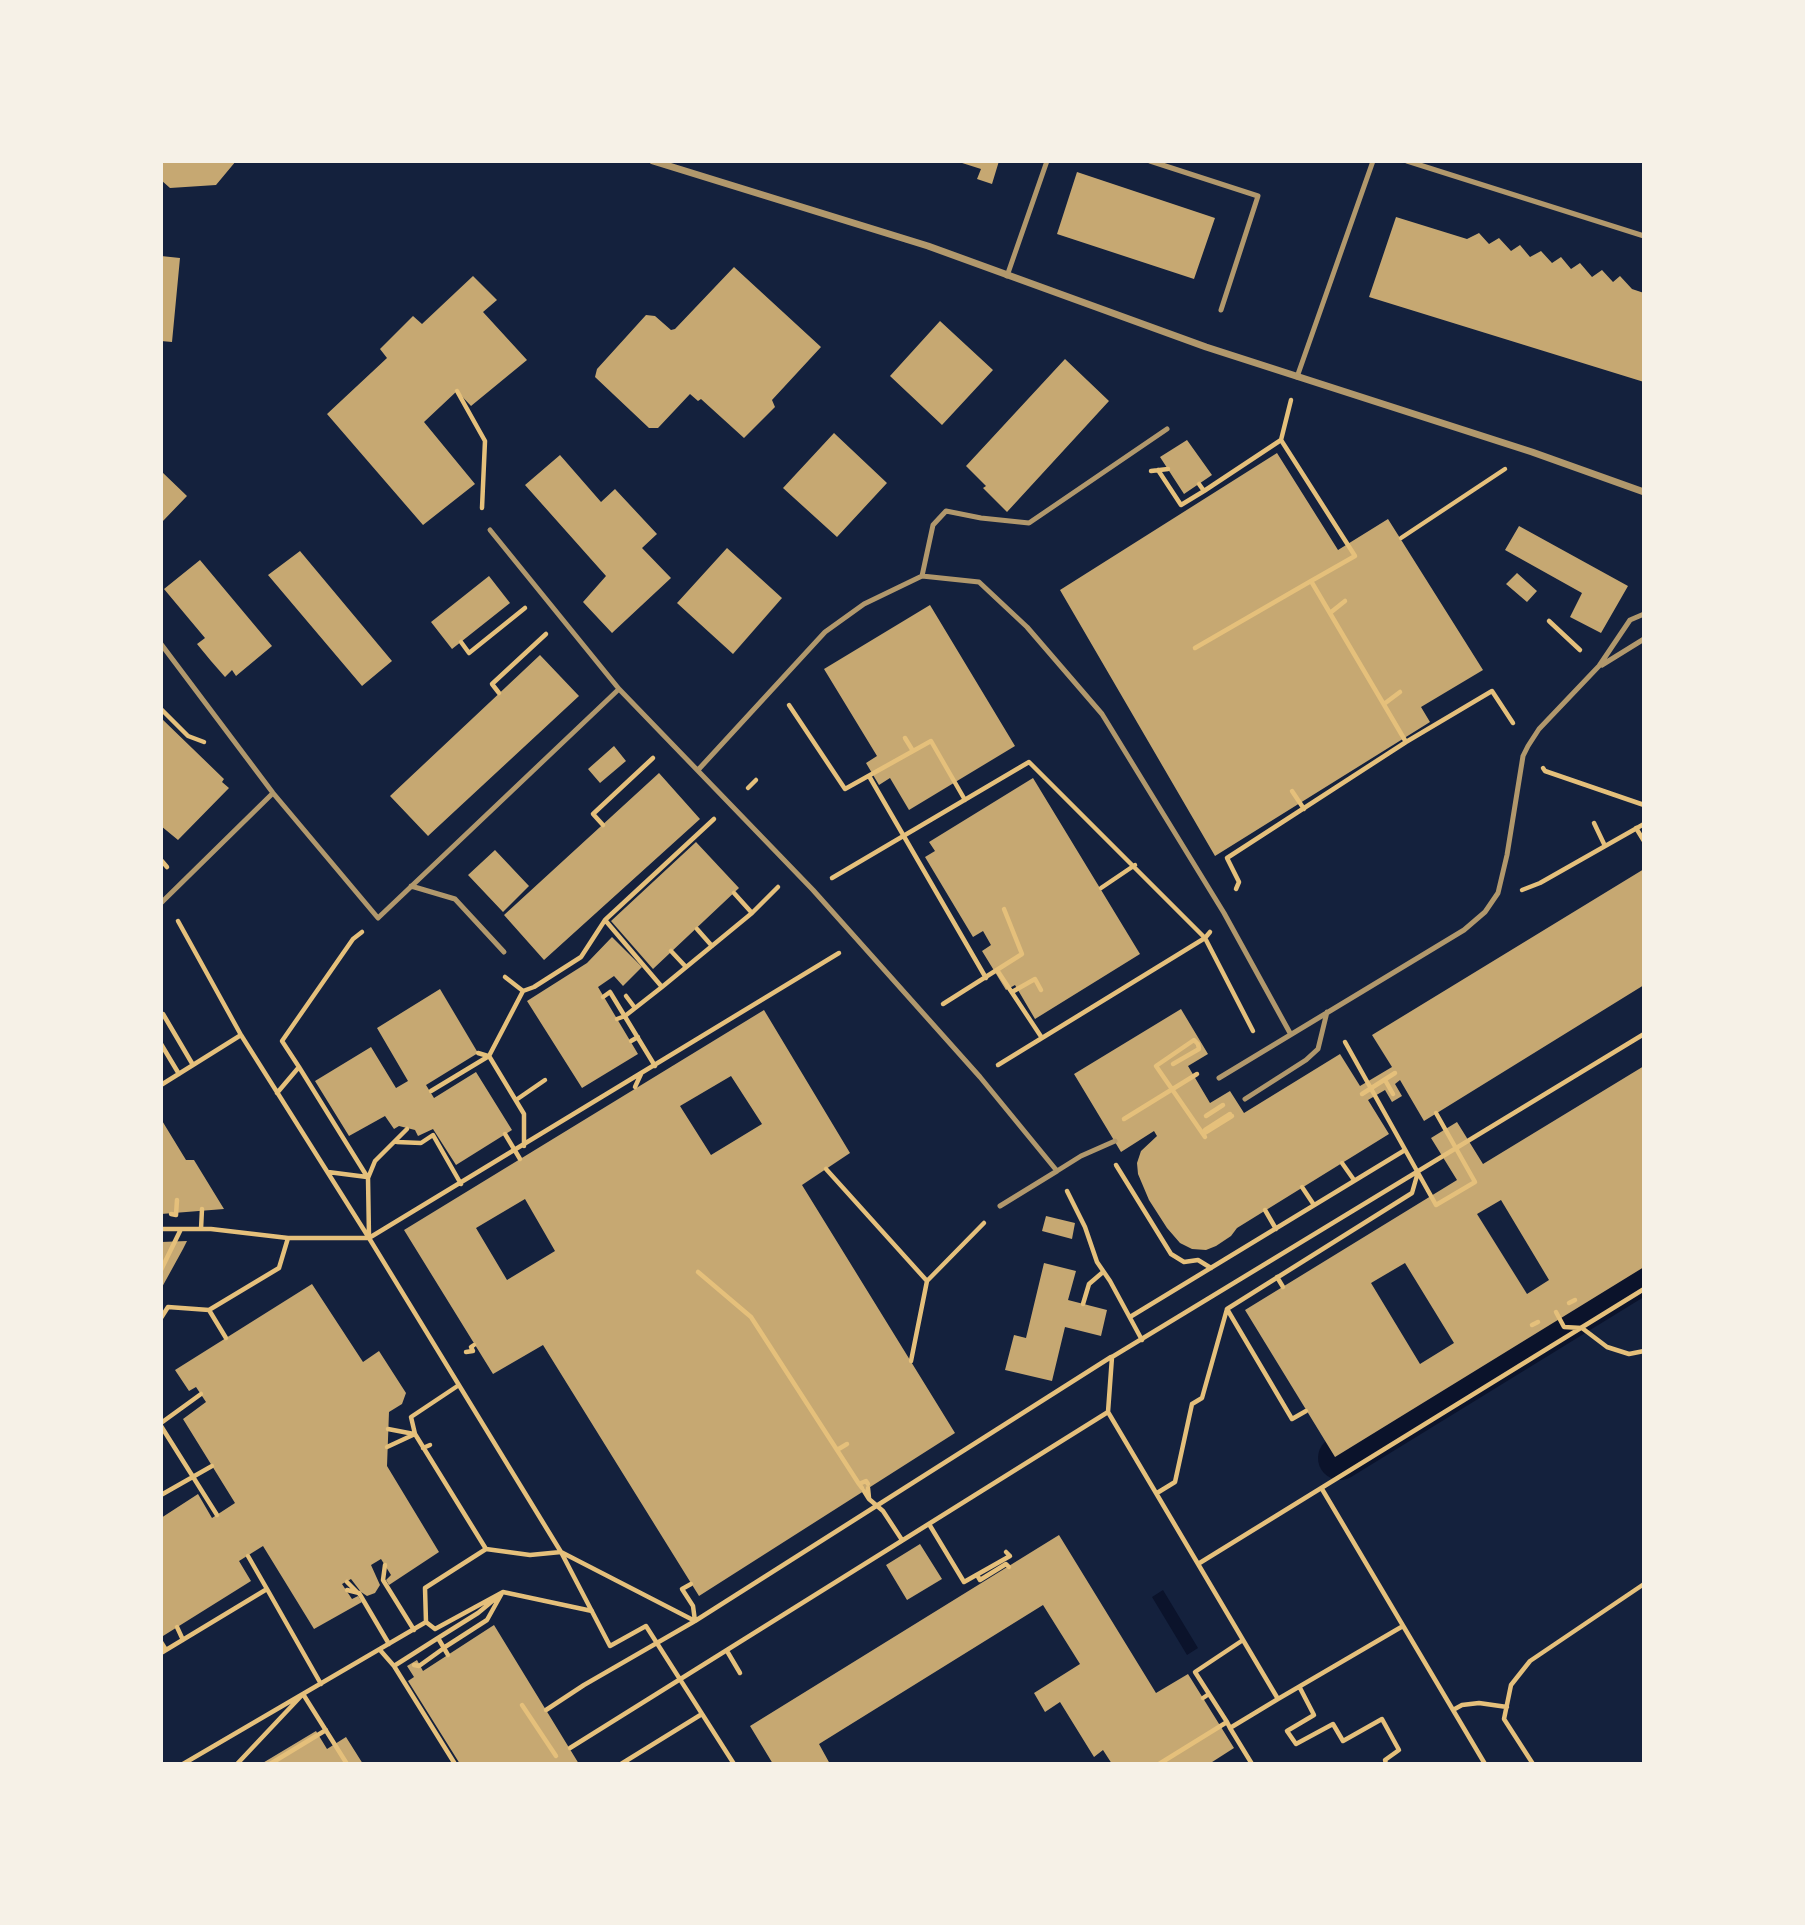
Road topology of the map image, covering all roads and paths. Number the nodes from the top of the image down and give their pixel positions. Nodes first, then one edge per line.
1 (653, 161) edge
2 (1047, 161) edge
3 (1150, 161) edge
4 (1373, 161) edge
5 (1407, 161) edge
6 (1644, 236) edge
7 (1007, 276) junction
8 (1221, 310) dead end
9 (1297, 377) junction
10 (457, 391) dead end
11 (1167, 429) dead end
12 (1281, 440) junction
13 (1532, 452) junction
14 (1158, 470) dead end
15 (1199, 484) dead end
16 (1204, 491) junction
17 (1644, 492) edge
18 (482, 510) dead end
19 (490, 530) dead end
20 (1401, 538) dead end
21 (922, 576) junction
22 (1311, 582) junction
23 (543, 595) junction
24 (1345, 601) dead end
25 (1330, 613) junction
26 (1644, 614) edge
27 (562, 619) junction
28 (1549, 621) dead end
29 (1644, 639) edge
30 (461, 642) dead end
31 (161, 644) edge
32 (1195, 648) dead end
33 (1588, 658) dead end
34 (1599, 666) junction
35 (776, 685) junction
36 (619, 689) junction
37 (1400, 692) dead end
38 (499, 693) dead end
39 (1384, 704) junction
40 (161, 709) edge
41 (905, 738) dead end
42 (207, 743) dead end
43 (1406, 743) junction
44 (1528, 746) junction
45 (913, 751) junction
46 (658, 754) dead end
47 (698, 769) junction
48 (869, 776) junction
49 (1292, 791) dead end
50 (273, 793) junction
51 (965, 800) junction
52 (730, 803) junction
53 (1644, 805) edge
54 (1304, 809) junction
55 (1594, 823) dead end
56 (1644, 824) edge
57 (603, 825) dead end
58 (1636, 828) junction
59 (904, 835) junction
60 (1644, 841) edge
61 (1605, 846) junction
62 (177, 859) dead end
63 (1135, 865) junction
64 (795, 871) junction
65 (824, 883) dead end
66 (411, 886) junction
67 (1101, 888) dead end
68 (734, 893) dead end
69 (1498, 893) junction
70 (163, 901) edge
71 (1004, 909) dead end
72 (752, 913) junction
73 (1224, 913) junction
74 (378, 918) junction
75 (605, 920) junction
76 (696, 929) dead end
77 (1205, 939) junction
78 (712, 946) junction
79 (671, 951) dead end
80 (504, 952) dead end
81 (836, 954) dead end
82 (686, 967) junction
83 (997, 970) junction
84 (662, 987) junction
85 (1041, 990) dead end
86 (1012, 992) junction
87 (626, 996) dead end
88 (603, 997) dead end
89 (635, 1008) junction
90 (1327, 1012) junction
91 (163, 1014) dead end
92 (625, 1016) junction
93 (617, 1019) dead end
94 (1290, 1033) junction
95 (1644, 1034) edge
96 (241, 1035) junction
97 (638, 1037) junction
98 (1042, 1038) junction
99 (1257, 1038) dead end
100 (631, 1041) dead end
101 (161, 1044) edge
102 (478, 1053) dead end
103 (489, 1056) junction
104 (1172, 1063) dead end
105 (193, 1065) junction
106 (655, 1066) junction
107 (299, 1067) junction
108 (642, 1073) junction
109 (1395, 1073) dead end
110 (178, 1074) junction
111 (980, 1077) junction
112 (1219, 1078) dead end
113 (545, 1080) dead end
114 (1385, 1080) junction
115 (161, 1085) edge
116 (635, 1087) dead end
117 (1371, 1088) junction
118 (1172, 1089) junction
119 (431, 1091) dead end
120 (277, 1093) junction
121 (1362, 1094) dead end
122 (1393, 1094) dead end
123 (1245, 1099) dead end
124 (516, 1100) junction
125 (1226, 1103) dead end
126 (1232, 1113) dead end
127 (1436, 1113) dead end
128 (1206, 1116) dead end
129 (407, 1129) dead end
130 (505, 1134) dead end
131 (1115, 1141) dead end
132 (396, 1142) junction
133 (524, 1146) junction
134 (1105, 1147) junction
135 (1456, 1149) junction
136 (1405, 1150) junction
137 (515, 1152) junction
138 (520, 1159) dead end
139 (1342, 1163) dead end
140 (826, 1169) dead end
141 (1057, 1171) junction
142 (328, 1172) junction
143 (1418, 1172) junction
144 (368, 1178) junction
145 (1354, 1180) junction
146 (461, 1184) junction
147 (1302, 1188) dead end
148 (177, 1200) dead end
149 (1314, 1205) junction
150 (1000, 1206) joint
151 (202, 1209) dead end
152 (1265, 1210) dead end
153 (171, 1214) dead end
154 (161, 1229) edge
155 (181, 1229) junction
156 (201, 1229) junction
157 (1276, 1229) junction
158 (289, 1238) junction
159 (369, 1238) junction
160 (1210, 1268) junction
161 (161, 1269) edge
162 (698, 1272) dead end
163 (1103, 1272) junction
164 (1277, 1277) junction
165 (927, 1281) junction
166 (1283, 1287) dead end
167 (1644, 1289) edge
168 (1083, 1304) dead end
169 (1227, 1308) junction
170 (209, 1310) junction
171 (1556, 1312) dead end
172 (1130, 1317) junction
173 (161, 1318) edge
174 (1538, 1322) dead end
175 (1532, 1325) dead end
176 (1582, 1328) junction
177 (226, 1338) dead end
178 (1142, 1340) junction
179 (474, 1345) dead end
180 (1644, 1351) edge
181 (466, 1352) dead end
182 (1112, 1356) junction
183 (911, 1361) dead end
184 (459, 1385) junction
185 (201, 1394) dead end
186 (1306, 1411) dead end
187 (1108, 1412) junction
188 (161, 1424) edge
189 (388, 1429) dead end
190 (415, 1434) junction
191 (847, 1444) dead end
192 (430, 1445) dead end
193 (387, 1447) dead end
194 (423, 1448) junction
195 (837, 1450) junction
196 (212, 1466) dead end
197 (192, 1478) junction
198 (1322, 1489) junction
199 (1157, 1493) junction
200 (161, 1495) edge
201 (877, 1505) junction
202 (217, 1515) dead end
203 (929, 1524) junction
204 (902, 1540) junction
205 (486, 1549) junction
206 (561, 1552) junction
207 (1006, 1552) dead end
208 (248, 1556) dead end
209 (1198, 1564) junction
210 (385, 1565) dead end
211 (1009, 1567) dead end
212 (977, 1574) junction
213 (346, 1581) dead end
214 (691, 1584) dead end
215 (1644, 1584) edge
216 (267, 1589) junction
217 (347, 1590) dead end
218 (503, 1592) junction
219 (359, 1593) junction
220 (592, 1611) junction
221 (695, 1621) junction
222 (426, 1622) junction
223 (1403, 1626) junction
224 (177, 1627) dead end
225 (435, 1629) junction
226 (414, 1630) junction
227 (436, 1639) junction
228 (183, 1640) junction
229 (1243, 1640) junction
230 (161, 1642) edge
231 (656, 1642) junction
232 (389, 1644) junction
233 (446, 1648) junction
234 (380, 1650) junction
235 (163, 1651) edge
236 (727, 1651) junction
237 (414, 1665) dead end
238 (394, 1666) junction
239 (740, 1673) dead end
240 (680, 1681) junction
241 (321, 1684) junction
242 (1300, 1688) junction
243 (303, 1694) junction
244 (1209, 1694) junction
245 (1203, 1698) dead end
246 (1278, 1699) junction
247 (522, 1705) dead end
248 (1507, 1707) junction
249 (546, 1710) dead end
250 (1452, 1710) junction
251 (702, 1714) junction
252 (1228, 1725) junction
253 (327, 1730) junction
254 (570, 1748) dead end
255 (556, 1756) dead end
256 (183, 1764) edge
257 (237, 1764) edge
258 (270, 1764) edge
259 (347, 1764) edge
260 (455, 1764) edge
261 (621, 1764) edge
262 (734, 1764) edge
263 (1158, 1764) edge
264 (1252, 1764) edge
265 (1386, 1764) edge
266 (1485, 1764) edge
267 (1533, 1764) edge

1 - 7 street
2 - 7 lane
3 - 8 lane
4 - 9 lane
5 - 6 lane
7 - 9 street
9 - 12 path
9 - 13 street
10 - 18 path
11 - 21 lane
12 - 16 path
12 - 22 path
13 - 17 street
13 - 20 path
14 - 16 path
15 - 16 path
19 - 23 lane
21 - 35 lane
21 - 73 lane
22 - 25 path
22 - 32 path
23 - 27 lane
23 - 30 path
24 - 25 path
25 - 39 path
26 - 34 lane
27 - 36 lane
27 - 38 path
28 - 33 path
29 - 34 lane
31 - 50 lane
34 - 44 lane
35 - 47 lane
35 - 48 path
36 - 47 lane
36 - 66 lane
37 - 39 path
39 - 43 path
40 - 42 path
41 - 45 path
43 - 44 path
43 - 54 path
44 - 53 path
44 - 69 lane
45 - 48 path
45 - 51 path
46 - 57 path
47 - 52 lane
48 - 59 path
49 - 54 path
50 - 70 lane
50 - 74 lane
51 - 59 path
51 - 63 path
52 - 64 lane
52 - 75 path
54 - 73 path
55 - 61 path
56 - 58 path
58 - 60 path
58 - 61 path
59 - 65 path
59 - 83 path
61 - 69 path
62 - 70 path
63 - 67 path
63 - 77 path
64 - 72 path
64 - 111 lane
66 - 74 lane
66 - 80 lane
68 - 72 path
69 - 90 lane
70 - 96 path
71 - 83 path
72 - 78 path
73 - 77 path
73 - 94 lane
74 - 107 path
75 - 84 path
75 - 103 path
76 - 78 path
77 - 98 path
77 - 99 path
78 - 82 path
79 - 82 path
81 - 106 path
82 - 84 path
83 - 86 path
84 - 89 path
85 - 86 path
86 - 98 path
87 - 89 path
88 - 92 path
89 - 92 path
90 - 94 lane
90 - 117 path
90 - 123 lane
91 - 105 path
92 - 93 path
92 - 97 path
94 - 112 lane
95 - 135 path
96 - 105 path
96 - 120 path
97 - 100 path
97 - 106 path
98 - 111 path
101 - 110 path
102 - 103 path
103 - 119 path
103 - 124 path
104 - 118 path
105 - 110 path
106 - 108 path
107 - 120 path
107 - 144 path
108 - 116 path
108 - 133 path
109 - 114 path
110 - 115 path
111 - 141 lane
113 - 124 path
114 - 117 path
114 - 122 path
117 - 121 path
117 - 136 path
118 - 126 path
118 - 134 path
120 - 142 path
124 - 133 path
125 - 128 path
127 - 135 path
129 - 132 path
130 - 137 path
131 - 134 lane
132 - 144 path
132 - 146 path
133 - 137 path
134 - 141 lane
134 - 160 path
135 - 143 path
135 - 143 path
136 - 143 path
136 - 145 path
137 - 138 path
137 - 146 path
139 - 145 path
140 - 165 path
141 - 150 lane
141 - 163 path
142 - 144 path
142 - 159 path
143 - 164 path
143 - 178 path
144 - 159 path
145 - 149 path
146 - 159 path
147 - 149 path
148 - 153 path
149 - 157 path
150 - 165 path
151 - 156 path
152 - 157 path
154 - 155 path
155 - 156 path
155 - 161 path
156 - 158 path
157 - 160 path
158 - 159 path
158 - 170 path
159 - 184 path
160 - 172 path
162 - 195 path
163 - 168 path
163 - 172 path
164 - 166 path
164 - 169 path
165 - 183 path
167 - 176 path
169 - 186 path
169 - 199 path
170 - 173 path
170 - 177 path
171 - 176 path
172 - 178 path
174 - 175 path
176 - 180 path
176 - 198 path
178 - 182 path
179 - 181 path
182 - 187 path
182 - 201 path
184 - 190 path
184 - 206 path
185 - 188 path
187 - 199 path
187 - 203 path
188 - 197 path
189 - 190 path
190 - 193 path
190 - 194 path
191 - 195 path
192 - 194 path
194 - 205 path
195 - 201 path
196 - 197 path
197 - 200 path
197 - 202 path
198 - 209 path
198 - 223 path
199 - 209 path
201 - 204 path
201 - 221 path
203 - 204 path
203 - 212 path
204 - 236 path
205 - 206 path
205 - 222 path
206 - 220 path
206 - 221 path
207 - 212 path
208 - 216 path
209 - 229 path
210 - 226 path
211 - 212 path
213 - 219 path
214 - 221 path
215 - 248 path
216 - 228 path
216 - 241 path
217 - 219 path
218 - 220 path
218 - 225 path
218 - 227 path
218 - 233 path
219 - 232 path
220 - 231 path
221 - 231 path
222 - 225 path
222 - 226 path
223 - 242 path
223 - 250 path
224 - 228 path
225 - 233 path
226 - 232 path
227 - 233 path
227 - 238 path
228 - 235 path
229 - 244 path
229 - 246 path
230 - 235 path
231 - 240 path
231 - 249 path
232 - 234 path
233 - 237 path
234 - 238 path
234 - 241 path
236 - 239 path
236 - 240 path
238 - 260 path
240 - 251 path
240 - 254 path
241 - 243 path
242 - 246 path
242 - 265 path
243 - 253 path
243 - 256 path
243 - 257 path
244 - 245 path
244 - 252 path
246 - 252 path
247 - 255 path
248 - 250 path
248 - 267 path
250 - 266 path
251 - 261 path
251 - 262 path
252 - 263 path
252 - 264 path
253 - 258 path
253 - 259 path

